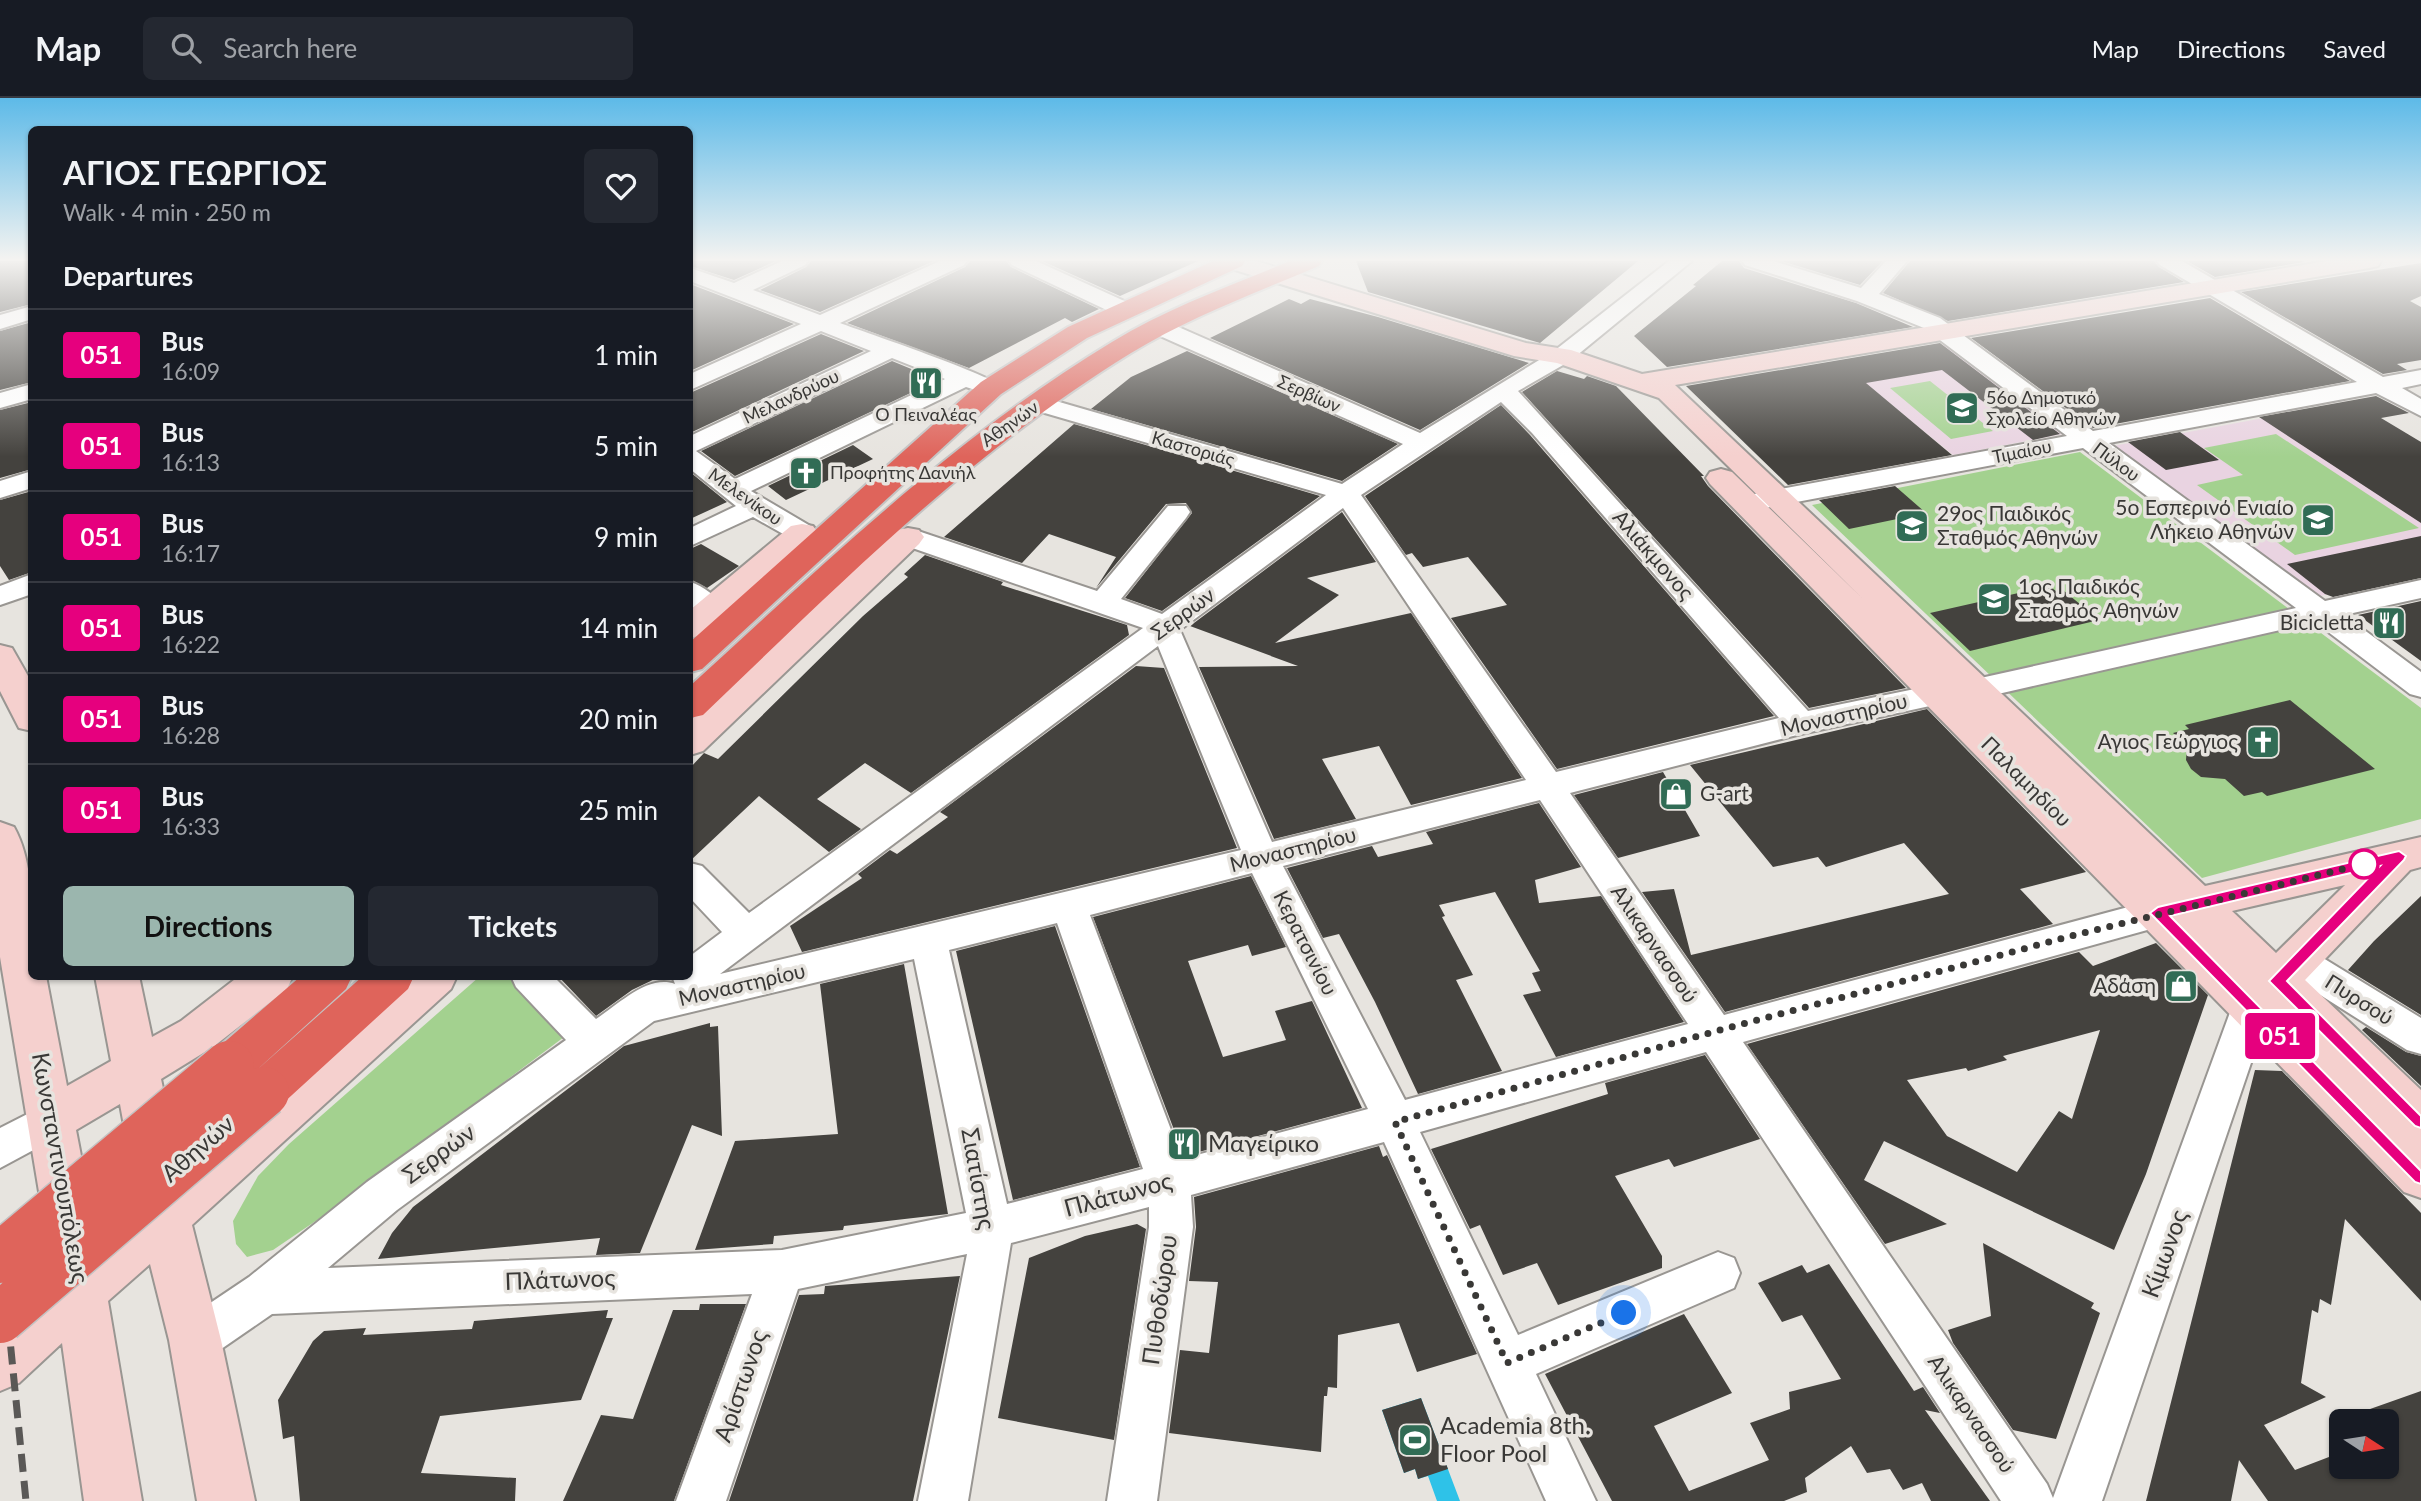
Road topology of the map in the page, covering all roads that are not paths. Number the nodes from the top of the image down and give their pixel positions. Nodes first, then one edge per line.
1 (811, 326) edge
2 (833, 326) edge
3 (1089, 326) edge
4 (1484, 326) edge
5 (1599, 326) edge
6 (1936, 326) edge
7 (1971, 326) edge
8 (2279, 326) edge
9 (1159, 327) joint
10 (1943, 331) junction
11 (892, 349) junction
12 (1562, 356) junction
13 (2421, 376) edge
14 (693, 382) edge
15 (979, 382) junction
16 (1642, 382) junction
17 (2379, 384) junction
18 (1503, 390) junction
19 (28, 392) edge
20 (0, 401) edge
21 (1040, 404) junction
22 (2421, 409) edge
23 (939, 436) junction
24 (2087, 440) junction
25 (1421, 443) junction
26 (693, 444) edge
27 (693, 459) edge
28 (28, 480) edge
29 (0, 490) edge
30 (733, 490) junction
31 (1346, 493) junction
32 (1763, 500) junction
33 (754, 508) junction
34 (1177, 512) dead end
35 (802, 533) junction
36 (693, 537) edge
37 (908, 537) junction
38 (28, 585) edge
39 (2421, 589) edge
40 (0, 596) edge
41 (1102, 603) junction
42 (697, 609) edge
43 (2319, 612) junction
44 (1165, 628) junction
45 (0, 656) edge
46 (693, 658) edge
47 (2421, 687) edge
48 (1976, 689) junction
49 (1939, 694) junction
50 (693, 703) edge
51 (28, 711) edge
52 (1801, 723) junction
53 (693, 739) edge
54 (1547, 786) junction
55 (0, 837) edge
56 (2410, 854) edge
57 (1262, 859) junction
58 (693, 879) edge
59 (1069, 905) junction
60 (2178, 908) junction
61 (747, 934) junction
62 (929, 941) junction
63 (693, 973) edge
64 (118, 980) edge
65 (267, 980) edge
66 (326, 980) edge
67 (389, 980) edge
68 (431, 980) edge
69 (533, 980) edge
70 (684, 980) edge
71 (2275, 983) junction
72 (647, 1007) junction
73 (1713, 1032) junction
74 (2421, 1038) edge
75 (593, 1042) junction
76 (137, 1070) junction
77 (51, 1120) junction
78 (2421, 1121) edge
79 (1395, 1122) junction
80 (0, 1149) edge
81 (2421, 1176) edge
82 (1169, 1182) junction
83 (165, 1215) junction
84 (991, 1228) junction
85 (0, 1258) edge
86 (782, 1271) junction
87 (1718, 1273) dead end
88 (81, 1292) junction
89 (265, 1292) junction
90 (0, 1318) edge
91 (195, 1340) junction
92 (1507, 1363) junction
93 (0, 1364) edge
94 (113, 1501) edge
95 (226, 1501) edge
96 (701, 1501) edge
97 (943, 1501) edge
98 (1132, 1501) edge
99 (1571, 1501) edge
100 (2030, 1501) edge
101 (2077, 1501) edge

1 - 14 street
2 - 11 street
3 - 15 highway, Αθηνών
4 - 12 street
5 - 12 street, Σερρών
6 - 10 street, Πύλου
7 - 10 street
8 - 17 street
9 - 21 highway, Αθηνών
9 - 25 street, Σερβίων
10 - 16 street
10 - 24 street, Πύλου
11 - 15 street
11 - 26 street, Μελανδρύου
12 - 16 street
12 - 18 street, Σερρών
13 - 17 street, Τιμαίου
15 - 23 highway, Αθηνών
15 - 30 street
16 - 32 street, Παλαμηδίου
17 - 22 street
17 - 24 street, Τιμαίου
18 - 25 street, Σερρών
18 - 52 street, Αλιάκμονος
19 - 20 street
21 - 31 street, Καστοριάς
21 - 37 highway
21 - 50 highway, Αθηνών
23 - 35 highway
23 - 46 highway, Αθηνών
24 - 32 street, Τιμαίου
24 - 43 street, Πύλου
25 - 31 street, Σερρών
27 - 30 street, Μελενίκου
28 - 29 street
30 - 33 street, Μελενίκου
31 - 44 street, Σερρών
31 - 54 street, Αλικαρνασσού
32 - 48 street, Παλαμηδίου
32 - 49 street, Παλαμηδίου
33 - 35 street, Μελενίκου
33 - 36 street
34 - 41 street
35 - 42 street
37 - 41 street
37 - 53 street
38 - 40 street
39 - 43 street
41 - 44 street
43 - 47 street, Πύλου
43 - 48 street
44 - 57 street, Κερατσινίου
44 - 61 street, Σερρών
45 - 51 street
48 - 60 street, Παλαμηδίου
49 - 52 street, Μοναστηρίου
49 - 60 street, Παλαμηδίου
52 - 54 street, Μοναστηρίου
54 - 57 street, Μοναστηρίου
54 - 73 street, Αλικαρνασσού
55 - 77 street, Κωνσταντινουπόλεως
56 - 60 street, Πλάτωνος
56 - 71 street, Πλάτωνος
57 - 59 street, Μοναστηρίου
57 - 79 street, Κερατσινίου
58 - 61 street
59 - 62 street, Μοναστηρίου
59 - 82 street, Πυθοδώρου
60 - 71 street, Παλαμηδίου
60 - 73 street, Πλάτωνος
61 - 63 street, Σερρών
62 - 72 street, Μοναστηρίου
62 - 84 street, Σιατίστης
64 - 76 street
65 - 76 street
66 - 85 highway, Αθηνών, bridge
67 - 90 highway, Αθηνών, bridge
68 - 83 street, Αθηνών
69 - 75 street
70 - 72 street, Σερρών
71 - 74 street, Πυρσού
71 - 78 street, Παλαμηδίου
71 - 81 street, Παλαμηδίου
71 - 101 street, Κίμωνος
72 - 75 street, Σερρών
73 - 79 street, Πλάτωνος
73 - 100 street, Αλικαρνασσού
75 - 89 street, Σερρών
76 - 77 street
76 - 83 street
77 - 80 street
77 - 88 street, Κωνσταντινουπόλεως
79 - 82 street, Πλάτωνος
79 - 92 street, Κερατσινίου
82 - 84 street, Πλάτωνος
82 - 98 street, Πυθοδώρου
83 - 88 street, Αθηνών
83 - 91 street
84 - 86 street, Πλάτωνος
84 - 97 street, Σιατίστης
86 - 89 street, Πλάτωνος
86 - 96 street, Αρίστωνος
87 - 92 street
88 - 93 street, Αθηνών
88 - 94 street, Κωνσταντινουπόλεως
89 - 91 street, Σερρών
91 - 95 street
92 - 99 street, Κερατσινίου

